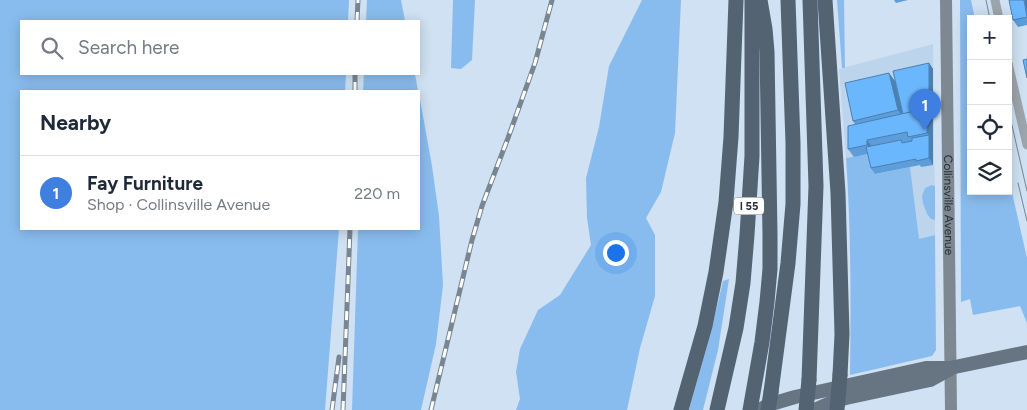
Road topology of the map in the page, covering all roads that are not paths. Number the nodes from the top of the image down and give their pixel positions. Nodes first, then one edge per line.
1 (736, 0) edge
2 (752, 0) edge
3 (760, 0) edge
4 (788, 0) edge
5 (810, 0) edge
6 (825, 0) edge
7 (946, 0) edge
8 (995, 0) edge
9 (998, 15) edge
10 (1012, 80) edge
11 (1027, 145) edge
12 (1027, 352) edge
13 (950, 368) junction
14 (839, 379) junction
15 (783, 396) junction
16 (754, 407) edge
17 (681, 410) edge
18 (717, 410) edge
19 (768, 410) edge
20 (806, 410) edge
21 (815, 410) edge
22 (827, 410) edge
23 (837, 410) edge
24 (951, 410) edge

1 - 17 highway
2 - 18 highway, I 55
3 - 16 highway
4 - 15 highway
5 - 20 highway, bridge
6 - 14 highway
7 - 13 main road, Collinsville Avenue
8 - 9 street
10 - 11 street
12 - 13 main road
13 - 14 main road
13 - 21 main road
13 - 24 main road, Collinsville Avenue
14 - 15 main road
14 - 22 highway
14 - 23 highway, bridge
15 - 16 main road
15 - 19 highway, bridge

